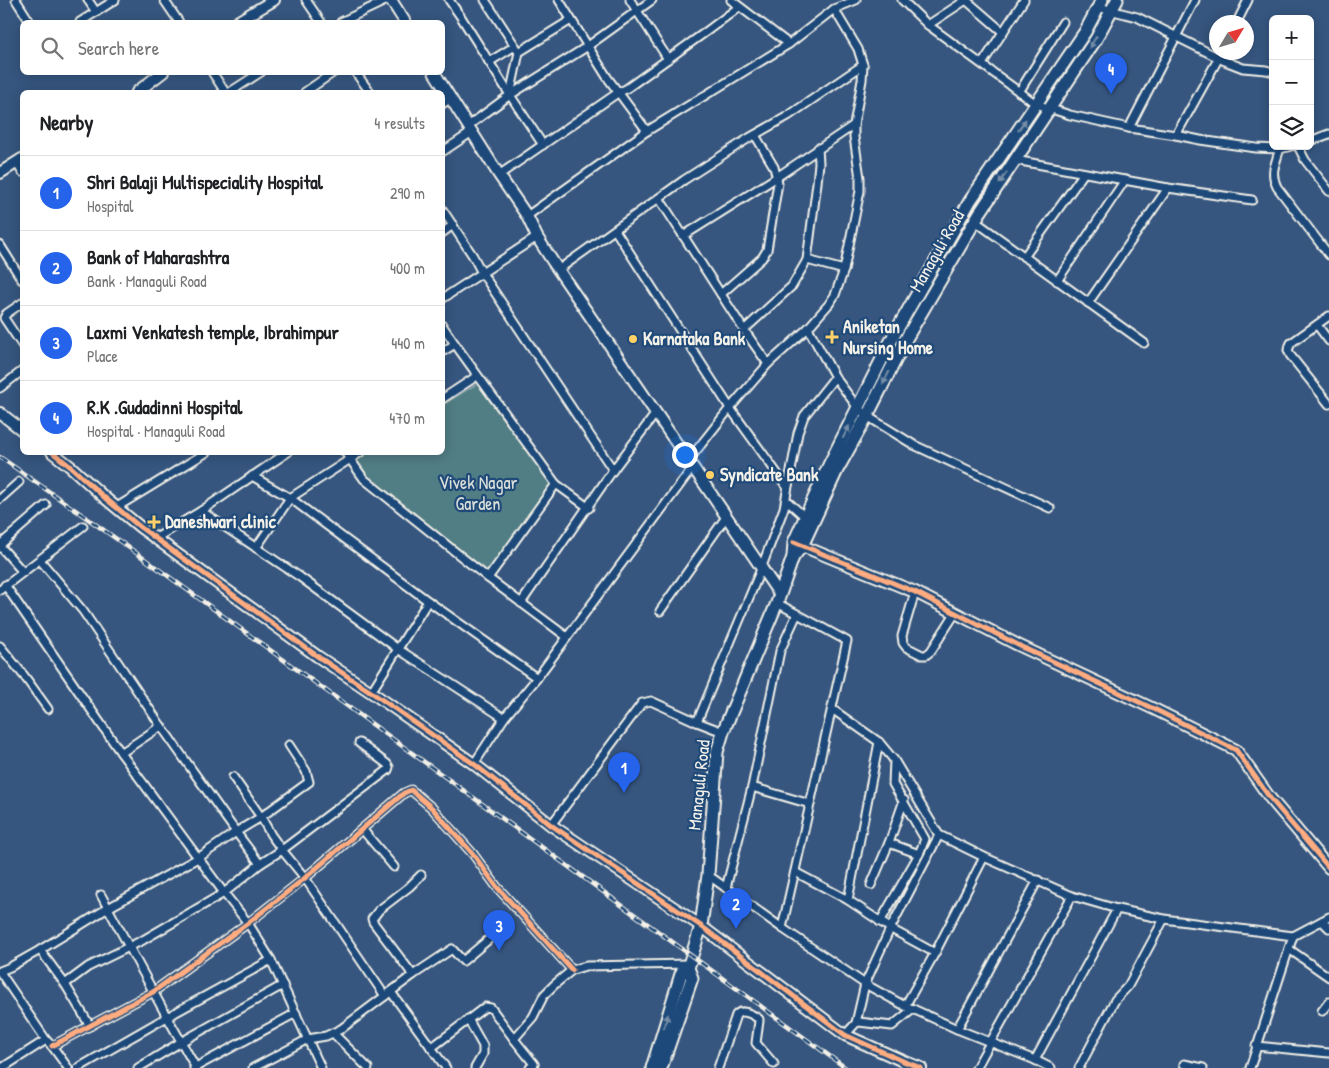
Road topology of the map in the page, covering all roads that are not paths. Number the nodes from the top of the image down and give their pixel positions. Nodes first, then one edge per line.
1 (16, 0) edge
2 (88, 0) edge
3 (115, 0) edge
4 (164, 0) edge
5 (274, 0) edge
6 (306, 0) edge
7 (387, 0) edge
8 (391, 0) edge
9 (449, 0) edge
10 (485, 0) edge
11 (559, 0) edge
12 (630, 0) edge
13 (652, 0) edge
14 (731, 0) edge
15 (856, 0) edge
16 (902, 0) edge
17 (966, 0) edge
18 (1024, 0) edge
19 (1194, 0) edge
20 (1248, 0) edge
21 (1100, 4) edge
22 (1115, 5) edge
23 (739, 7) junction
24 (834, 10) junction
25 (96, 12) junction
26 (637, 12) junction
27 (1240, 15) edge
28 (29, 20) edge
29 (83, 20) edge
30 (178, 20) edge
31 (240, 20) edge
32 (320, 20) edge
33 (345, 20) edge
34 (404, 20) edge
35 (571, 20) junction
36 (1063, 22) dead end
37 (928, 26) junction
38 (1003, 32) junction
39 (1176, 37) junction
40 (789, 44) junction
41 (588, 46) junction
42 (517, 49) junction
43 (1209, 50) edge
44 (668, 59) junction
45 (1218, 60) edge
46 (1229, 60) edge
47 (489, 62) junction
48 (982, 64) junction
49 (863, 65) junction
50 (1269, 71) edge
51 (159, 75) edge
52 (214, 75) edge
53 (256, 75) edge
54 (330, 75) edge
55 (358, 75) edge
56 (435, 75) edge
57 (140, 90) edge
58 (224, 90) edge
59 (233, 90) edge
60 (308, 90) edge
61 (369, 90) edge
62 (441, 90) edge
63 (619, 92) junction
64 (1019, 92) junction
65 (510, 95) junction
66 (446, 102) edge
67 (1036, 104) junction
68 (1050, 109) junction
69 (854, 125) junction
70 (1129, 128) junction
71 (470, 129) junction
72 (647, 132) junction
73 (1329, 134) edge
74 (755, 135) junction
75 (1176, 135) junction
76 (1314, 139) edge
77 (543, 144) junction
78 (818, 148) junction
79 (1269, 148) edge
80 (445, 150) edge
81 (1279, 150) edge
82 (1300, 150) edge
83 (19, 160) edge
84 (1016, 160) junction
85 (0, 173) edge
86 (1084, 173) junction
87 (499, 175) junction
88 (777, 177) junction
89 (1125, 180) junction
90 (1168, 188) junction
91 (1329, 191) edge
92 (659, 198) junction
93 (1252, 200) dead end
94 (445, 213) edge
95 (527, 216) junction
96 (975, 221) junction
97 (453, 225) junction
98 (614, 230) junction
99 (445, 231) edge
100 (683, 236) junction
101 (537, 237) junction
102 (0, 245) edge
103 (1329, 255) edge
104 (1024, 257) junction
105 (806, 260) junction
106 (558, 270) junction
107 (844, 270) junction
108 (482, 273) junction
109 (20, 277) edge
110 (1057, 281) junction
111 (721, 294) junction
112 (445, 297) edge
113 (1088, 303) junction
114 (20, 304) edge
115 (1329, 316) edge
116 (1317, 325) junction
117 (808, 328) junction
118 (445, 329) edge
119 (744, 330) junction
120 (1329, 341) edge
121 (20, 342) edge
122 (1144, 343) dead end
123 (455, 344) junction
124 (445, 350) edge
125 (768, 364) junction
126 (20, 373) edge
127 (477, 376) junction
128 (835, 377) junction
129 (0, 388) edge
130 (445, 397) edge
131 (1329, 404) edge
132 (730, 408) junction
133 (862, 412) junction
134 (0, 413) edge
135 (656, 413) junction
136 (20, 428) edge
137 (56, 455) edge
138 (202, 455) edge
139 (284, 455) edge
140 (346, 455) edge
141 (356, 455) edge
142 (349, 460) junction
143 (690, 464) junction
144 (614, 470) junction
145 (252, 476) junction
146 (19, 482) dead end
147 (556, 484) junction
148 (787, 487) junction
149 (290, 498) junction
150 (0, 499) edge
151 (786, 500) junction
152 (46, 505) dead end
153 (117, 507) junction
154 (589, 508) junction
155 (1050, 508) dead end
156 (201, 511) junction
157 (726, 517) junction
158 (806, 517) junction
159 (83, 526) dead end
160 (156, 538) junction
161 (798, 544) junction
162 (0, 546) edge
163 (256, 548) junction
164 (40, 560) junction
165 (762, 569) junction
166 (23, 572) junction
167 (488, 578) junction
168 (3, 588) edge
169 (915, 592) junction
170 (778, 599) junction
171 (428, 601) junction
172 (521, 603) junction
173 (660, 612) dead end
174 (956, 612) junction
175 (797, 614) junction
176 (567, 637) junction
177 (0, 646) edge
178 (398, 649) junction
179 (537, 678) junction
180 (371, 692) junction
181 (48, 709) dead end
182 (832, 709) junction
183 (504, 718) junction
184 (697, 722) junction
185 (160, 726) junction
186 (722, 732) junction
187 (879, 742) junction
188 (359, 743) dead end
189 (289, 745) dead end
190 (121, 753) junction
191 (894, 760) junction
192 (474, 764) junction
193 (232, 777) dead end
194 (752, 787) junction
195 (904, 800) junction
196 (810, 804) junction
197 (261, 817) junction
198 (551, 825) junction
199 (362, 829) junction
200 (236, 832) junction
201 (939, 835) junction
202 (889, 843) junction
203 (282, 850) junction
204 (919, 854) junction
205 (984, 857) junction
206 (198, 858) junction
207 (260, 864) junction
208 (394, 867) dead end
209 (1329, 868) edge
210 (795, 872) junction
211 (421, 875) dead end
212 (708, 875) junction
213 (305, 878) junction
214 (1038, 880) junction
215 (871, 885) dead end
216 (726, 888) junction
217 (224, 893) junction
218 (101, 895) dead end
219 (1072, 896) junction
220 (848, 900) junction
221 (108, 908) junction
222 (1116, 908) junction
223 (1329, 917) edge
224 (1164, 919) junction
225 (1322, 921) junction
226 (880, 922) junction
227 (248, 923) junction
228 (701, 926) junction
229 (782, 928) junction
230 (1329, 928) edge
231 (890, 929) junction
232 (1293, 936) junction
233 (488, 940) dead end
234 (129, 947) junction
235 (1289, 949) junction
236 (40, 950) junction
237 (936, 953) junction
238 (271, 960) junction
239 (689, 966) junction
240 (572, 970) junction
241 (0, 971) edge
242 (413, 975) junction
243 (1329, 977) edge
244 (65, 984) junction
245 (865, 984) junction
246 (283, 985) junction
247 (153, 992) junction
248 (388, 994) junction
249 (1329, 1002) edge
250 (905, 1006) junction
251 (913, 1009) junction
252 (1322, 1011) dead end
253 (296, 1013) junction
254 (167, 1017) junction
255 (468, 1019) junction
256 (856, 1023) junction
257 (90, 1026) junction
258 (957, 1030) junction
259 (333, 1034) junction
260 (845, 1035) junction
261 (308, 1039) junction
262 (514, 1039) junction
263 (46, 1040) junction
264 (181, 1042) junction
265 (990, 1043) junction
266 (52, 1046) junction
267 (1256, 1046) junction
268 (431, 1048) junction
269 (1329, 1053) edge
270 (0, 1058) edge
271 (1035, 1060) junction
272 (774, 1064) dead end
273 (1184, 1064) dead end
274 (4, 1067) edge
275 (535, 1067) edge
276 (68, 1068) edge
277 (78, 1068) edge
278 (138, 1068) edge
279 (195, 1068) edge
280 (253, 1068) edge
281 (321, 1068) edge
282 (368, 1068) edge
283 (446, 1068) edge
284 (474, 1068) edge
285 (652, 1068) edge
286 (661, 1068) edge
287 (718, 1068) edge
288 (921, 1068) edge
289 (976, 1068) edge
290 (1051, 1068) edge
291 (1079, 1068) edge
292 (1203, 1068) edge
293 (1250, 1068) edge

1 - 28 street
2 - 25 street
3 - 25 street
4 - 30 street
5 - 31 street
6 - 32 street
7 - 33 street
8 - 34 street
9 - 47 street
10 - 42 street
11 - 35 street
12 - 26 street
13 - 26 street
14 - 23 street
15 - 24 street
16 - 37 street
17 - 37 street
17 - 38 street
18 - 38 street
19 - 39 street
20 - 27 street
21 - 22 street
21 - 67 main road, Managuli Road
22 - 39 street
22 -> 68 main road, Managuli Road
23 - 40 street
23 - 44 street
24 - 40 street
24 - 49 street
25 - 29 street
26 - 41 street
26 - 44 street
35 - 41 street
35 - 42 street
36 - 64 street
37 - 48 street
38 - 48 street
39 - 43 street
39 - 70 street
40 - 72 street
41 - 63 street
41 - 65 street
42 - 47 street
42 - 65 street
44 - 63 street
45 - 75 street
46 - 50 street
47 - 65 street
48 - 64 street
49 - 69 street
49 - 74 street
51 - 57 street
52 - 58 street
53 - 59 street
54 - 60 street
55 - 61 street
56 - 62 street
63 - 72 street
63 - 77 street
64 - 67 street
65 - 71 street
65 - 77 street
66 - 71 street
67 - 68 street
133 -> 67 main road, Managuli Road
68 - 70 street
68 - 84 main road, Managuli Road
69 - 78 street
69 - 107 street
70 - 75 street
71 - 80 street
71 - 87 street
72 - 95 street
73 - 76 street
74 - 88 street
74 - 92 street
75 - 79 street
77 - 87 street
78 - 88 street
78 - 105 street
81 - 103 street
82 - 91 street
83 - 85 street
84 - 86 street
84 -> 96 main road, Managuli Road
86 - 89 street
86 - 104 street
87 - 95 street
88 - 100 street
88 - 111 street
89 - 90 street
89 - 110 street
90 - 93 street
90 - 113 street
92 - 98 street
92 - 100 street
94 - 97 street
95 - 101 street
96 - 104 street
96 -> 133 main road, Managuli Road
97 - 99 street
97 - 108 street
98 - 106 street
98 - 132 street
100 - 111 street
101 - 106 street
101 - 108 street
102 - 109 street
104 - 110 street
105 - 107 street
105 - 119 street
106 - 135 street
107 - 117 street
108 - 112 street
108 - 144 street
110 - 113 street
111 - 119 street
113 - 122 street
114 - 121 street
115 - 116 street
116 - 120 street
116 - 131 street
117 - 125 street
117 - 128 street
118 - 123 street
119 - 125 street
123 - 124 street
123 - 127 street
125 - 132 street
126 - 129 street
127 - 130 street
127 - 147 street
128 - 133 street
128 - 148 street
132 - 143 street
132 - 148 street
133 - 155 street
158 -> 133 main road, Managuli Road
133 - 161 main road, Managuli Road
134 - 136 street
135 - 143 street
135 - 144 street
137 - 153 street
138 - 153 street
139 - 145 street
140 - 142 street
141 - 142 street
142 - 149 street
142 - 167 street
143 - 157 street
143 - 176 street
144 - 154 street
145 - 149 street
145 - 156 street
146 - 150 street
147 - 154 street
147 - 167 street
148 - 151 street
149 - 163 street
149 - 171 street
151 - 158 street
151 - 165 street
152 - 162 street
153 - 160 street
154 - 172 street
156 - 160 street
156 - 163 street
157 - 165 street
157 - 173 street
158 - 161 main road, Managuli Road
159 - 164 street
160 - 180 street
161 - 169 street
161 - 170 main road, Managuli Road
162 - 166 street
163 - 178 street
164 - 166 street
164 - 185 street
165 - 170 street
165 - 184 street
166 - 168 street
167 - 172 street
168 - 190 street
169 - 174 street
169 - 174 street
170 - 175 street
170 - 186 main road, Managuli Road
171 - 178 street
171 - 179 street
172 - 176 street
174 - 209 street
175 - 182 street
175 - 194 street
176 - 179 street
177 - 181 street
178 - 180 street
178 - 183 street
179 - 183 street
180 - 192 street
182 - 187 street
182 - 196 street
183 - 192 street
184 - 186 street
184 - 198 street
185 - 190 street
185 - 200 street
186 - 212 main road, Managuli Road
187 - 191 street
187 - 220 street
188 - 203 street
189 - 197 street
190 - 206 street
191 - 195 street
191 - 201 street
192 - 198 street
193 - 197 street
194 - 196 street
194 - 216 street
195 - 202 street
195 - 204 street
196 - 210 street
197 - 200 street
197 - 203 street
198 - 228 street
199 - 208 street
199 - 213 street
199 - 240 street
200 - 206 street
200 - 207 street
201 - 205 street
201 - 231 street
202 - 204 street
202 - 215 street
203 - 207 street
203 - 213 street
204 - 226 street
205 - 214 street
205 - 237 street
206 - 217 street
206 - 221 street
207 - 217 street
210 - 220 street
210 - 229 street
211 - 242 street
212 - 216 street
212 - 228 main road, Managuli Road
213 - 227 street
213 - 248 street
214 - 219 street
214 - 258 street
216 - 229 street
217 - 227 street
217 - 234 street
218 - 221 street
219 - 222 street
219 - 265 street
220 - 226 street
221 - 234 street
221 - 236 street
222 - 224 street
222 - 271 street
223 - 225 street
224 - 232 street
224 - 291 street
225 - 230 street
225 - 232 street
226 - 231 street
227 - 238 street
227 - 247 street
228 - 239 main road, Managuli Road
228 - 260 street
229 - 245 street
231 - 237 street
231 - 245 street
232 - 235 street
233 - 242 street
234 - 244 street
234 - 247 street
235 - 243 street
235 - 267 street
236 - 241 street
236 - 244 street
237 - 250 street
238 - 246 street
238 - 254 street
239 - 240 street
285 -> 239 main road, Managuli Road
239 - 286 main road, Managuli Road
240 - 262 street
241 - 263 street
242 - 248 street
244 - 257 street
245 - 250 street
245 - 256 street
246 - 253 street
246 - 264 street
247 - 254 street
247 - 257 street
248 - 259 street
248 - 268 street
249 - 252 street
250 - 251 street
251 - 256 street
251 - 258 street
253 - 261 street
253 - 279 street
254 - 264 street
254 - 277 street
255 - 262 street
255 - 268 street
255 - 284 street
256 - 260 street
257 - 266 street
258 - 265 street
259 - 261 street
259 - 282 street
260 - 288 street
261 - 280 street
261 - 281 street
262 - 275 street
263 - 266 street
263 - 274 street
264 - 278 street
264 - 279 street
265 - 271 street
265 - 289 street
266 - 276 street
267 - 269 street
267 - 293 street
268 - 283 street
270 - 274 street
271 - 290 street
272 - 287 street
273 - 292 street

